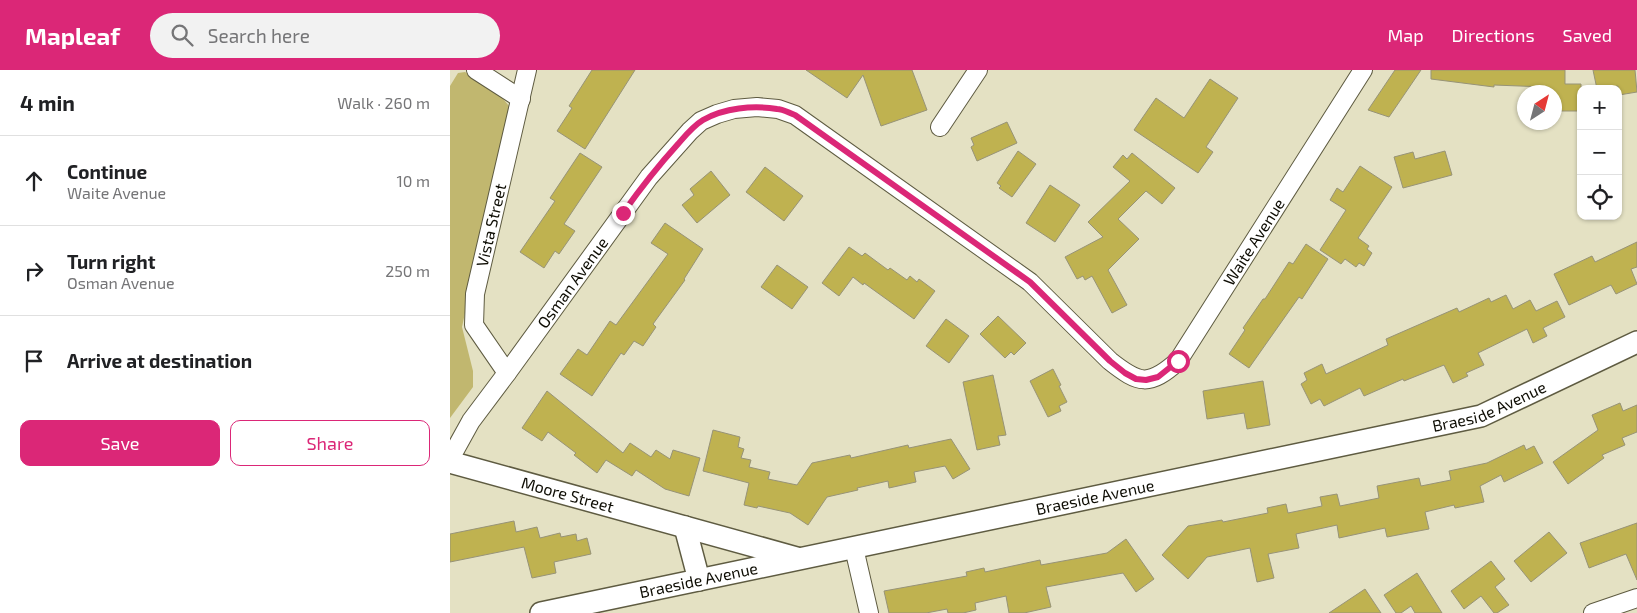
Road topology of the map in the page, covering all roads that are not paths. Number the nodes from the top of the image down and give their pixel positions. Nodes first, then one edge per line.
1 (476, 70) edge
2 (527, 70) edge
3 (978, 70) edge
4 (1363, 70) edge
5 (521, 99) junction
6 (940, 127) dead end
7 (1637, 342) edge
8 (508, 373) junction
9 (1125, 373) joint
10 (450, 461) edge
11 (685, 527) junction
12 (854, 548) junction
13 (800, 559) junction
14 (699, 580) junction
15 (1637, 598) edge
16 (540, 613) edge
17 (869, 613) edge
18 (1593, 613) edge

1 - 5 street
2 - 5 street, Vista Street
3 - 6 street
4 - 9 street, Waite Avenue
5 - 8 street, Vista Street
7 - 12 street, Braeside Avenue
8 - 9 street, Osman Avenue
8 - 10 street, Osman Avenue
10 - 11 street, Moore Street
11 - 13 street, Moore Street
11 - 14 street
12 - 13 street, Braeside Avenue
12 - 17 street
13 - 14 street, Braeside Avenue
14 - 16 street, Braeside Avenue
15 - 18 street

